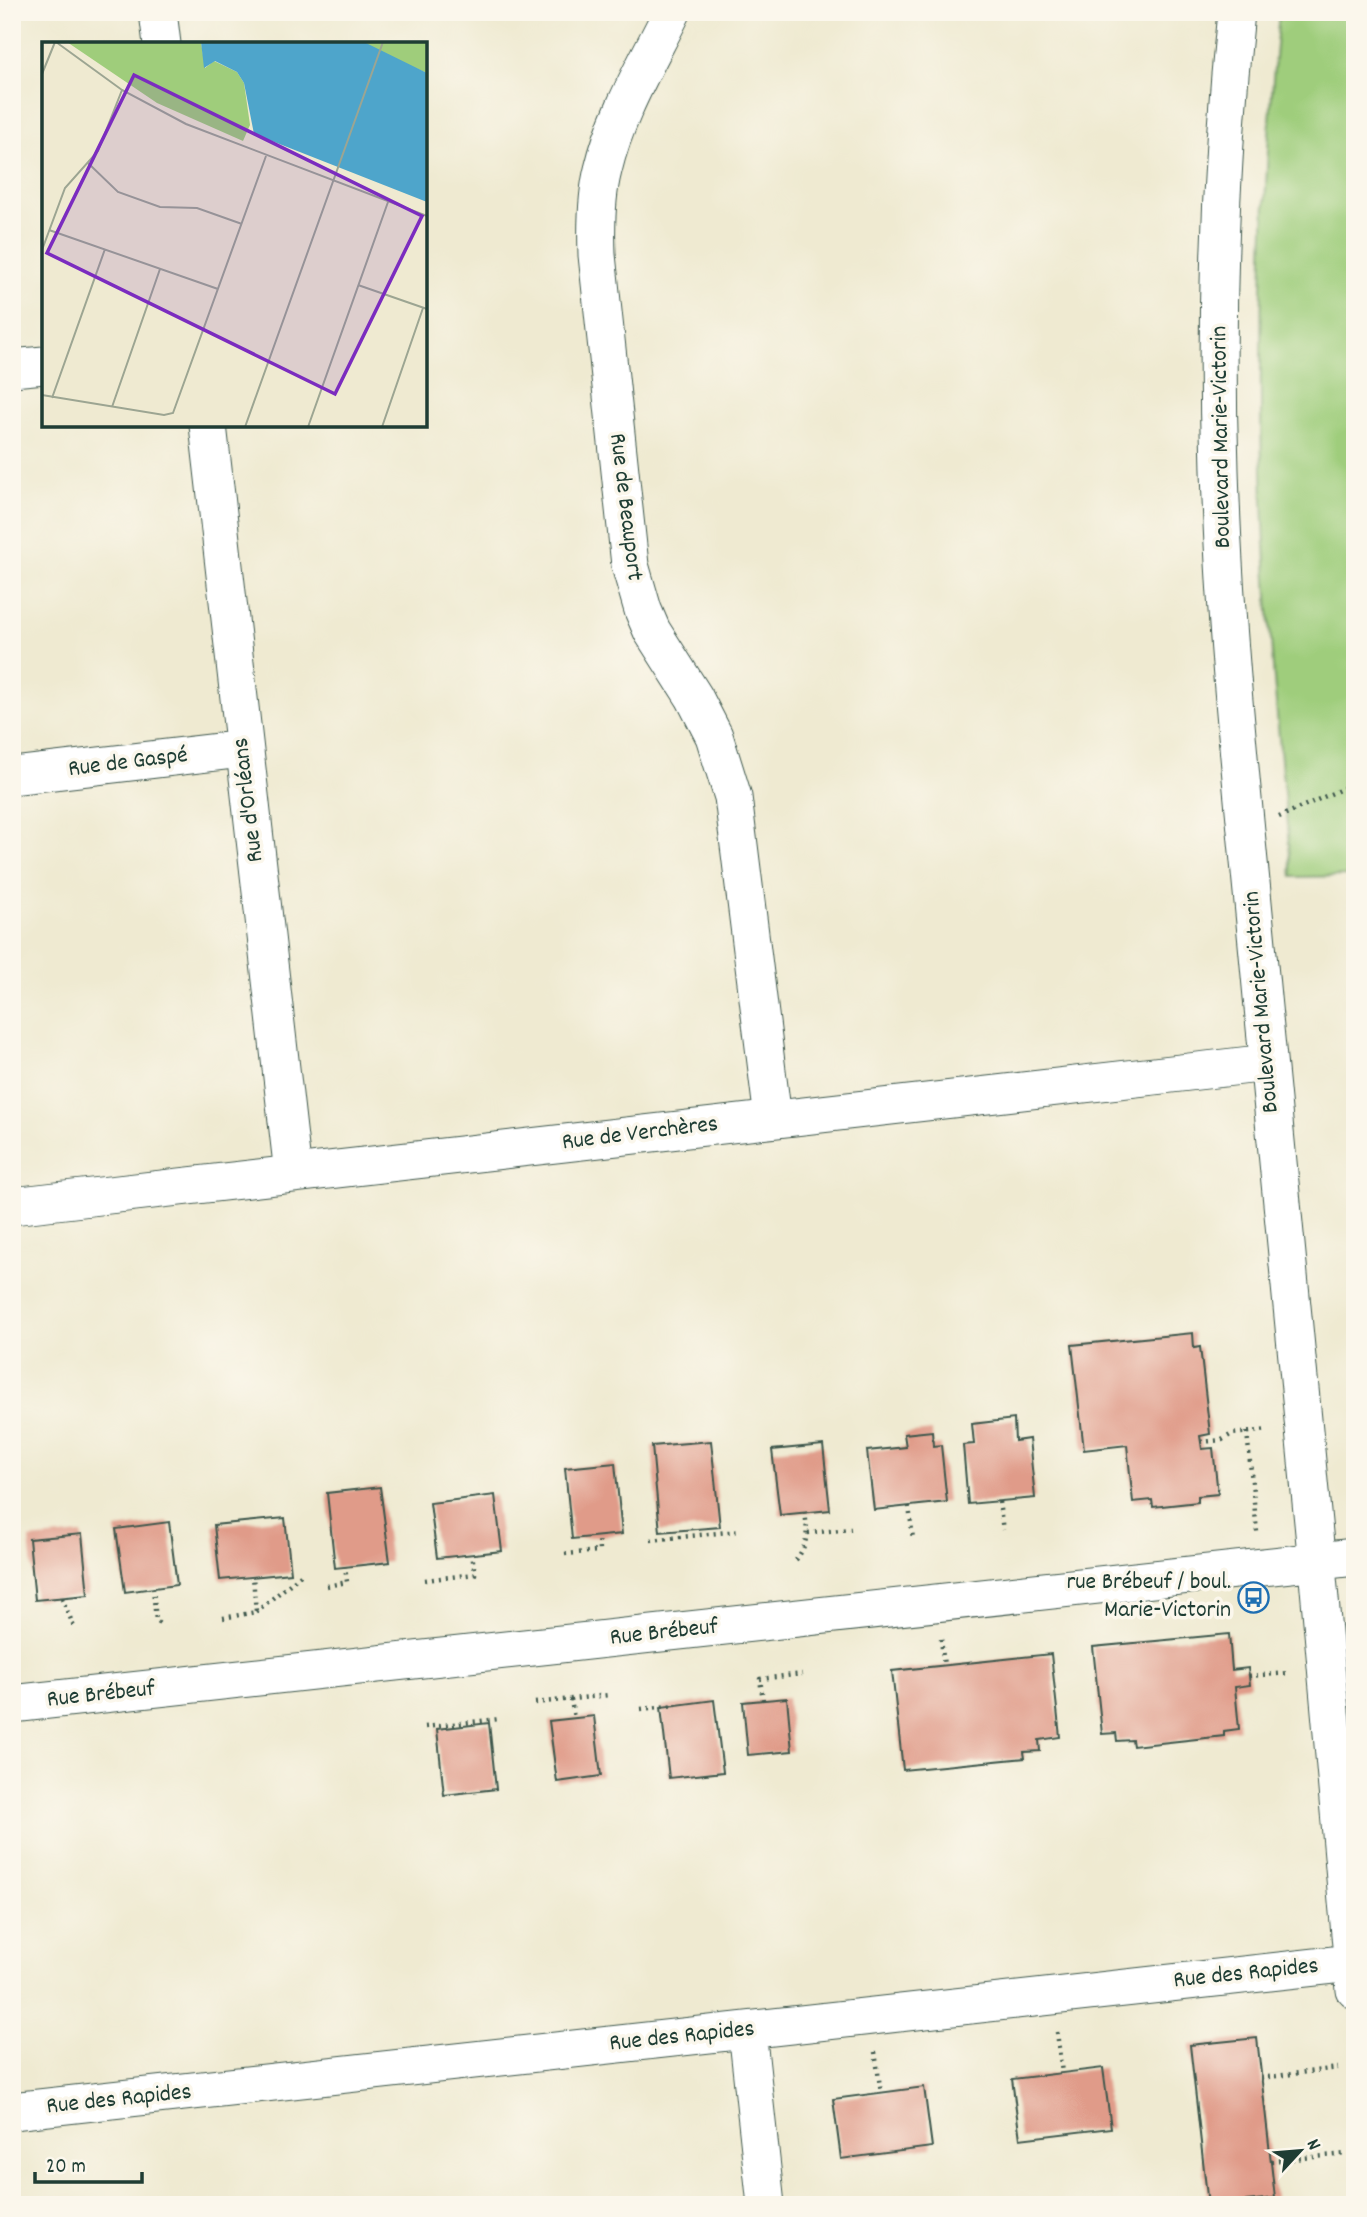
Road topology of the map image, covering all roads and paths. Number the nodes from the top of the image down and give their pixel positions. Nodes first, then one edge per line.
1 (158, 12) edge
2 (672, 12) edge
3 (1236, 12) edge
4 (162, 42) edge
5 (42, 365) edge
6 (12, 368) edge
7 (208, 427) edge
8 (243, 749) junction
9 (12, 776) edge
10 (1355, 783) edge
11 (1279, 817) dead end
12 (1268, 1063) junction
13 (773, 1119) junction
14 (293, 1174) junction
15 (12, 1206) edge
16 (1277, 1429) dead end
17 (1247, 1432) junction
18 (1201, 1442) dead end
19 (999, 1502) dead end
20 (909, 1506) dead end
21 (805, 1513) dead end
22 (851, 1529) dead end
23 (1003, 1530) dead end
24 (738, 1531) dead end
25 (808, 1534) junction
26 (1258, 1536) dead end
27 (598, 1537) dead end
28 (652, 1539) dead end
29 (913, 1539) dead end
30 (472, 1554) dead end
31 (565, 1555) dead end
32 (1355, 1557) edge
33 (796, 1560) dead end
34 (1316, 1562) junction
35 (345, 1567) dead end
36 (302, 1574) dead end
37 (253, 1577) dead end
38 (425, 1580) dead end
39 (327, 1586) dead end
40 (153, 1588) dead end
41 (62, 1598) dead end
42 (256, 1612) junction
43 (223, 1618) dead end
44 (161, 1625) dead end
45 (74, 1627) dead end
46 (1300, 1672) dead end
47 (802, 1674) dead end
48 (1249, 1676) dead end
49 (609, 1695) dead end
50 (572, 1699) junction
51 (763, 1700) dead end
52 (535, 1703) dead end
53 (12, 1704) edge
54 (676, 1705) dead end
55 (641, 1709) dead end
56 (500, 1719) dead end
57 (574, 1719) dead end
58 (425, 1727) dead end
59 (1353, 1976) edge
60 (747, 2030) junction
61 (1338, 2068) dead end
62 (1261, 2078) dead end
63 (12, 2112) edge
64 (1346, 2154) dead end
65 (1271, 2161) dead end
66 (766, 2205) edge

1 - 4 street
2 - 13 street, Rue de Beauport
3 - 12 street, Boulevard Marie-Victorin
5 - 6 street
7 - 8 street, Rue d'Orléans
8 - 9 street, Rue de Gaspé
8 - 14 street, Rue d'Orléans
10 - 11 path
12 - 13 street, Rue de Verchères
12 - 34 street, Boulevard Marie-Victorin
13 - 14 street, Rue de Verchères
14 - 15 street, Rue de Verchères
16 - 17 path
17 - 18 path
17 - 26 path
19 - 23 path
20 - 29 path
21 - 25 path
22 - 25 path
24 - 28 path
25 - 33 path
27 - 31 path
30 - 38 path
32 - 34 street, Rue Brébeuf
34 - 53 street, Rue Brébeuf
34 - 59 street, Boulevard Marie-Victorin
35 - 39 path
36 - 42 path
37 - 42 path
40 - 44 path
41 - 45 path
42 - 43 path
46 - 48 path
47 - 51 path
49 - 50 path
50 - 52 path
50 - 57 path
54 - 55 path
56 - 58 path
59 - 60 street, Rue des Rapides
60 - 63 street, Rue des Rapides
60 - 66 street
61 - 62 path
64 - 65 path

